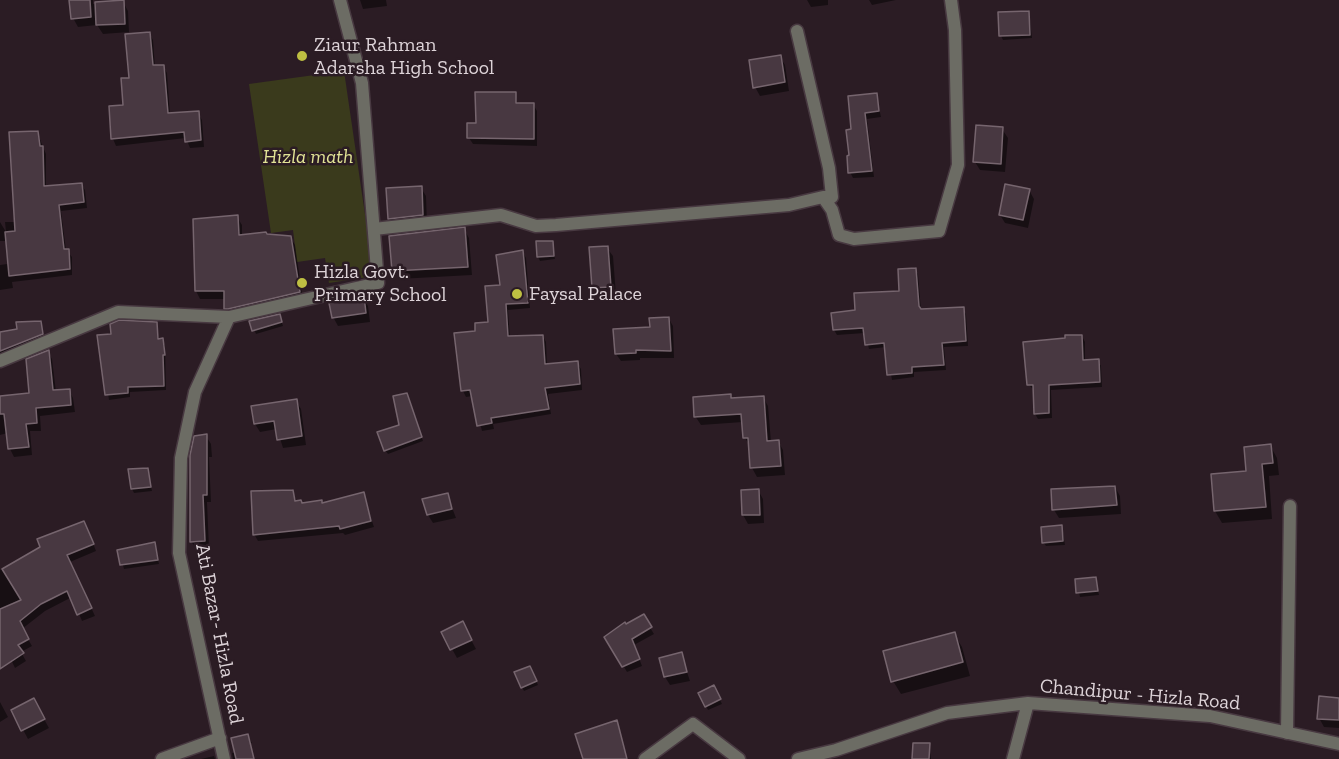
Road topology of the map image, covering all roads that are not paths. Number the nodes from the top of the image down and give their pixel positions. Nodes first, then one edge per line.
1 (340, 0) edge
2 (951, 0) edge
3 (797, 31) dead end
4 (823, 197) junction
5 (374, 229) junction
6 (229, 317) junction
7 (0, 361) edge
8 (1290, 506) dead end
9 (1028, 703) junction
10 (1287, 733) junction
11 (220, 738) junction
12 (1339, 744) edge
13 (162, 759) edge
14 (225, 759) edge
15 (645, 759) edge
16 (739, 759) edge
17 (798, 759) edge
18 (1013, 759) edge

1 - 5 street
2 - 4 street
3 - 4 street
4 - 5 street
5 - 6 street
6 - 7 street
6 - 11 street, Ati Bazar- Hizla Road
8 - 10 street
9 - 10 street, Chandipur - Hizla Road
9 - 17 street
9 - 18 street, Chandipur - Hizla Road
10 - 12 street, Chandipur - Hizla Road
11 - 13 street
11 - 14 street, Ati Bazar- Hizla Road
15 - 16 street

